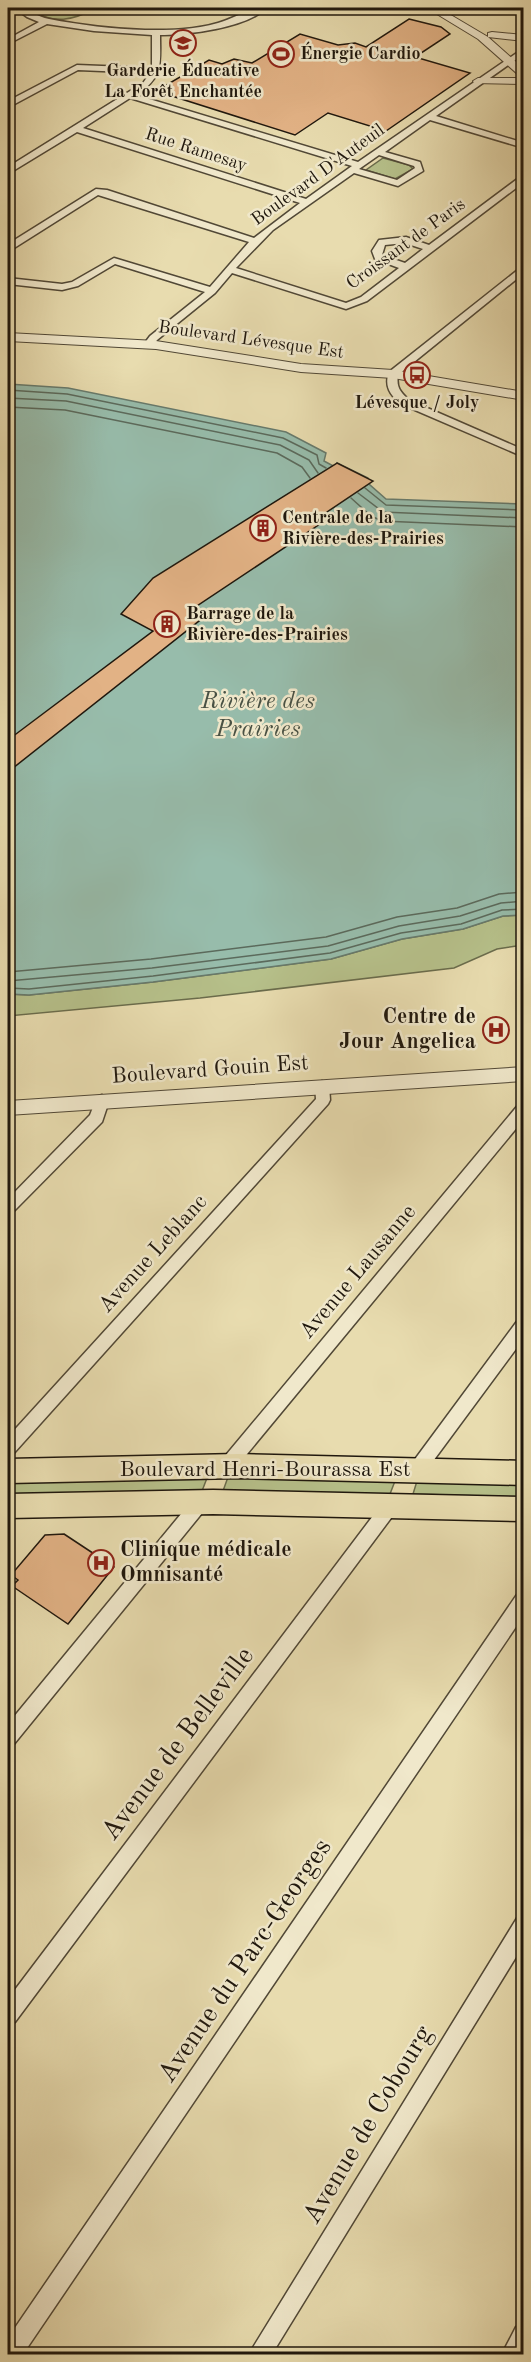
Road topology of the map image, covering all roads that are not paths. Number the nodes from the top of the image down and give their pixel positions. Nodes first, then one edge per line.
1 (19, 8) edge
2 (262, 8) edge
3 (432, 8) edge
4 (445, 8) edge
5 (46, 21) junction
6 (156, 33) junction
7 (492, 35) junction
8 (524, 38) edge
9 (8, 42) edge
10 (516, 55) edge
11 (524, 65) edge
12 (156, 71) junction
13 (524, 75) edge
14 (478, 81) junction
15 (524, 81) edge
16 (131, 96) junction
17 (8, 104) edge
18 (428, 117) junction
19 (77, 129) junction
20 (524, 146) edge
21 (377, 152) junction
22 (355, 167) junction
23 (8, 171) edge
24 (524, 177) edge
25 (306, 202) junction
26 (255, 241) junction
27 (8, 248) edge
28 (431, 249) junction
29 (407, 267) junction
30 (524, 268) edge
31 (231, 269) junction
32 (8, 281) edge
33 (212, 291) junction
34 (8, 338) edge
35 (149, 344) junction
36 (393, 375) junction
37 (524, 396) edge
38 (524, 454) edge
39 (524, 1074) edge
40 (322, 1086) junction
41 (102, 1101) junction
42 (8, 1108) edge
43 (524, 1108) edge
44 (8, 1208) edge
45 (524, 1325) edge
46 (8, 1448) edge
47 (227, 1466) junction
48 (8, 1471) edge
49 (416, 1471) junction
50 (524, 1473) edge
51 (201, 1502) junction
52 (391, 1505) junction
53 (8, 1506) edge
54 (524, 1509) edge
55 (524, 1599) edge
56 (8, 1738) edge
57 (524, 1925) edge
58 (8, 2015) edge
59 (524, 2335) edge
60 (10, 2355) edge
61 (260, 2355) edge
62 (513, 2355) edge

1 - 5 street
2 - 6 street
3 - 10 street
4 - 7 street
5 - 6 street
5 - 9 street
6 - 12 street
7 - 8 street
7 - 10 street
10 - 11 street
10 - 13 street
10 - 14 street, Boulevard D'Auteuil
12 - 16 street
12 - 17 street
14 - 15 street
14 - 18 street, Boulevard D'Auteuil
16 - 19 street
16 - 22 street
18 - 20 street
18 - 21 street, Boulevard D'Auteuil
19 - 23 street
19 - 25 street, Rue Ramesay
21 - 22 street, Boulevard D'Auteuil
21 - 22 street
22 - 25 street, Boulevard D'Auteuil
24 - 28 street, Croissant de Paris
25 - 26 street, Boulevard D'Auteuil
26 - 27 street
26 - 31 street, Boulevard D'Auteuil
28 - 29 street, Croissant de Paris
28 - 29 street
29 - 31 street, Croissant de Paris
30 - 36 street
31 - 33 street, Boulevard D'Auteuil
32 - 33 street
33 - 35 street, Boulevard D'Auteuil
34 - 35 street, Boulevard Lévesque Est
35 - 36 street, Boulevard Lévesque Est
36 - 37 street, Boulevard Lévesque Est
36 - 38 street
39 - 40 street, Boulevard Gouin Est
40 - 41 street, Boulevard Gouin Est
40 - 46 street, Avenue Leblanc
41 - 42 street, Boulevard Gouin Est
41 - 44 street
43 - 47 street, Avenue Lausanne
45 - 49 street
47 - 48 main road, Boulevard Henri-Bourassa Est
47 - 49 main road, Boulevard Henri-Bourassa Est
49 - 50 main road, Boulevard Henri-Bourassa Est
51 - 52 main road, Boulevard Henri-Bourassa Est
51 - 53 main road, Boulevard Henri-Bourassa Est
51 - 56 street
52 - 54 main road, Boulevard Henri-Bourassa Est
52 - 58 street, Avenue de Belleville
55 - 60 street, Avenue du Parc-Georges
57 - 61 street, Avenue de Cobourg
59 - 62 street

